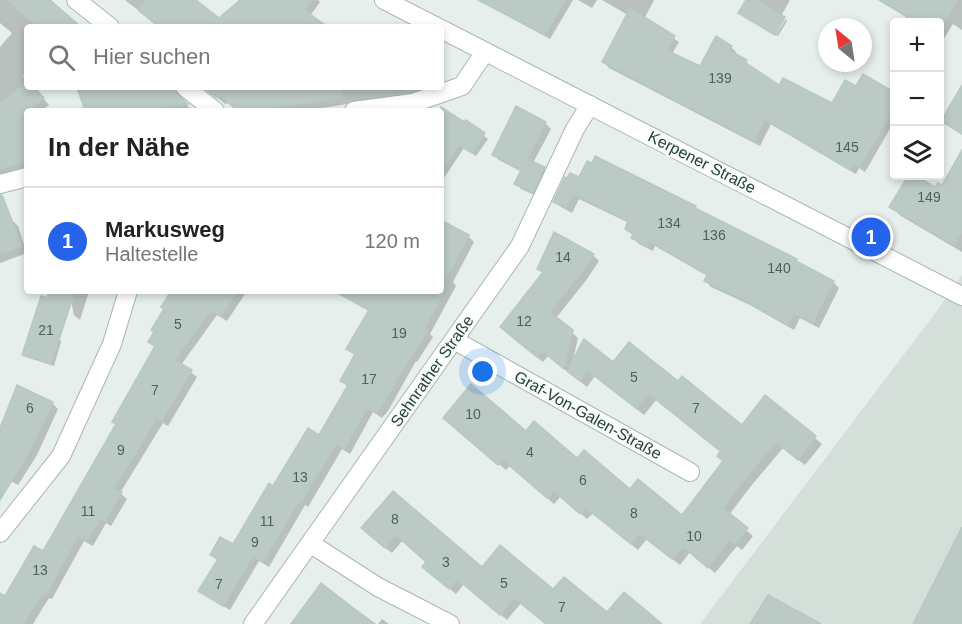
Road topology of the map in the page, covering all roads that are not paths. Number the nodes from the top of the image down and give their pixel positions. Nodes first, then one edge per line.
1 (76, 0) edge
2 (384, 0) edge
3 (106, 24) edge
4 (431, 24) edge
5 (444, 31) edge
6 (485, 52) junction
7 (189, 90) edge
8 (590, 105) junction
9 (211, 108) edge
10 (376, 108) edge
11 (24, 178) edge
12 (0, 184) edge
13 (127, 294) edge
14 (962, 296) edge
15 (454, 340) junction
16 (690, 472) dead end
17 (0, 533) edge
18 (311, 544) junction
19 (253, 624) edge
20 (450, 624) edge

1 - 3 street
2 - 4 street, Kerpener Straße
5 - 6 street, Kerpener Straße
6 - 8 street, Kerpener Straße
6 - 10 street
7 - 9 street
8 - 14 street, Kerpener Straße
8 - 15 street, Sehnrather Straße
11 - 12 street
13 - 17 street
15 - 16 street, Graf-Von-Galen-Straße
15 - 18 street, Sehnrather Straße
18 - 19 street, Sehnrather Straße
18 - 20 street

